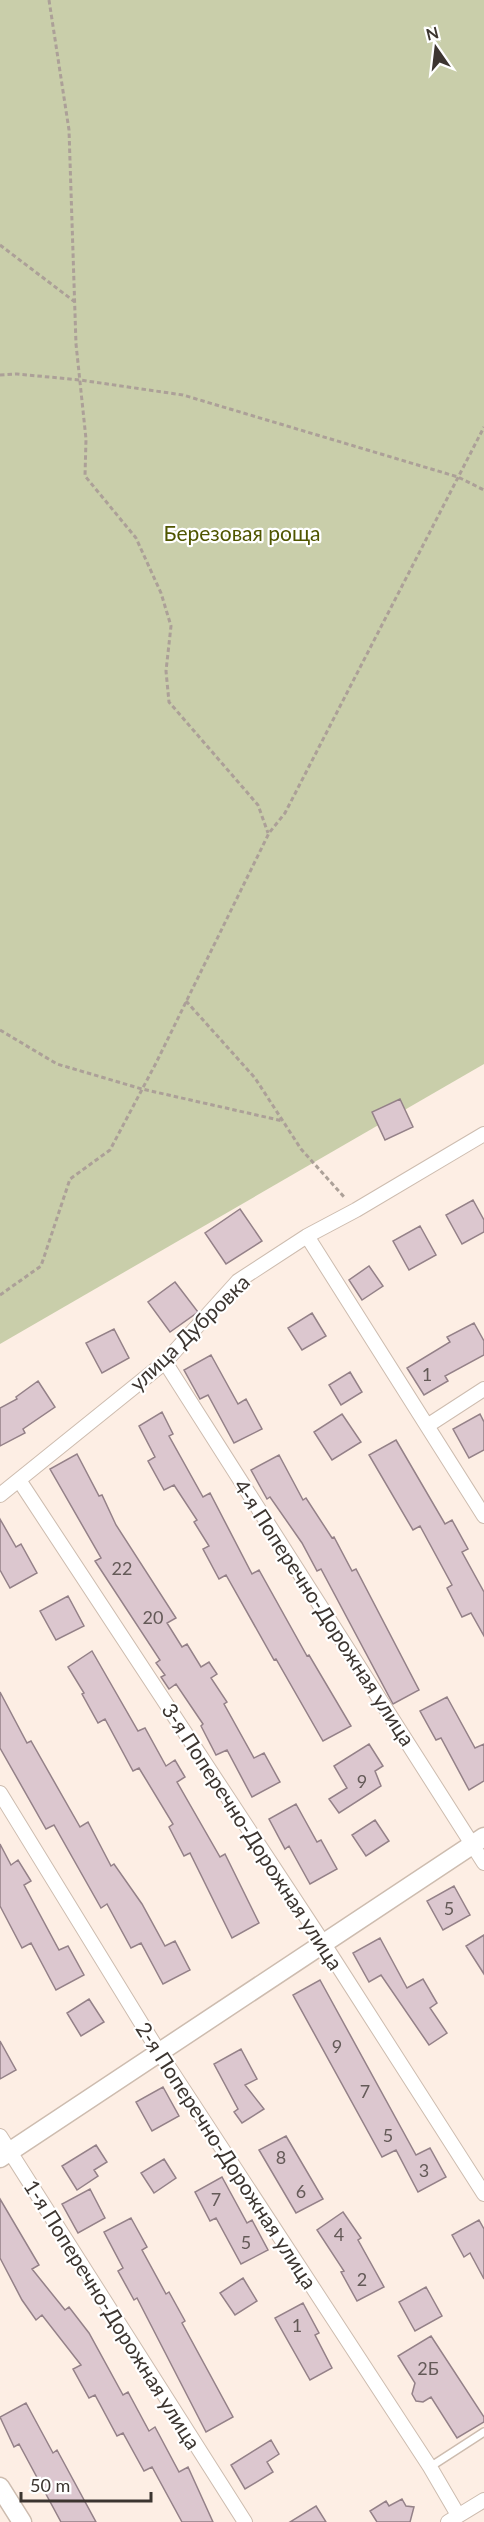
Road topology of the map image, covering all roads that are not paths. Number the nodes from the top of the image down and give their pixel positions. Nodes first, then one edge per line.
1 (484, 1134) edge
2 (307, 1236) junction
3 (165, 1362) junction
4 (484, 1389) edge
5 (427, 1426) junction
6 (19, 1480) junction
7 (0, 1495) edge
8 (484, 1516) edge
9 (0, 1792) edge
10 (478, 1840) edge
11 (484, 1863) edge
12 (324, 1944) junction
13 (159, 2052) junction
14 (3, 2149) edge
15 (484, 2194) edge
16 (484, 2432) edge
17 (430, 2467) junction
18 (0, 2487) edge
19 (484, 2500) edge
20 (453, 2519) edge
21 (22, 2522) edge
22 (245, 2522) edge

1 - 2 street, улица Дубровка
2 - 3 street, улица Дубровка
2 - 5 street
3 - 6 street, улица Дубровка
3 - 10 street, 4-я Поперечно-Дорожная улица
4 - 5 street
5 - 8 street
6 - 7 street, улица Дубровка
6 - 12 street, 3-я Поперечно-Дорожная улица
9 - 13 street, 2-я Поперечно-Дорожная улица
10 - 11 street, 4-я Поперечно-Дорожная улица
10 - 12 street
12 - 13 street
12 - 15 street, 3-я Поперечно-Дорожная улица
13 - 14 street
13 - 17 street, 2-я Поперечно-Дорожная улица
14 - 22 street, 1-я Поперечно-Дорожная улица
16 - 17 lane
17 - 20 street, 2-я Поперечно-Дорожная улица
18 - 21 street
19 - 20 street

